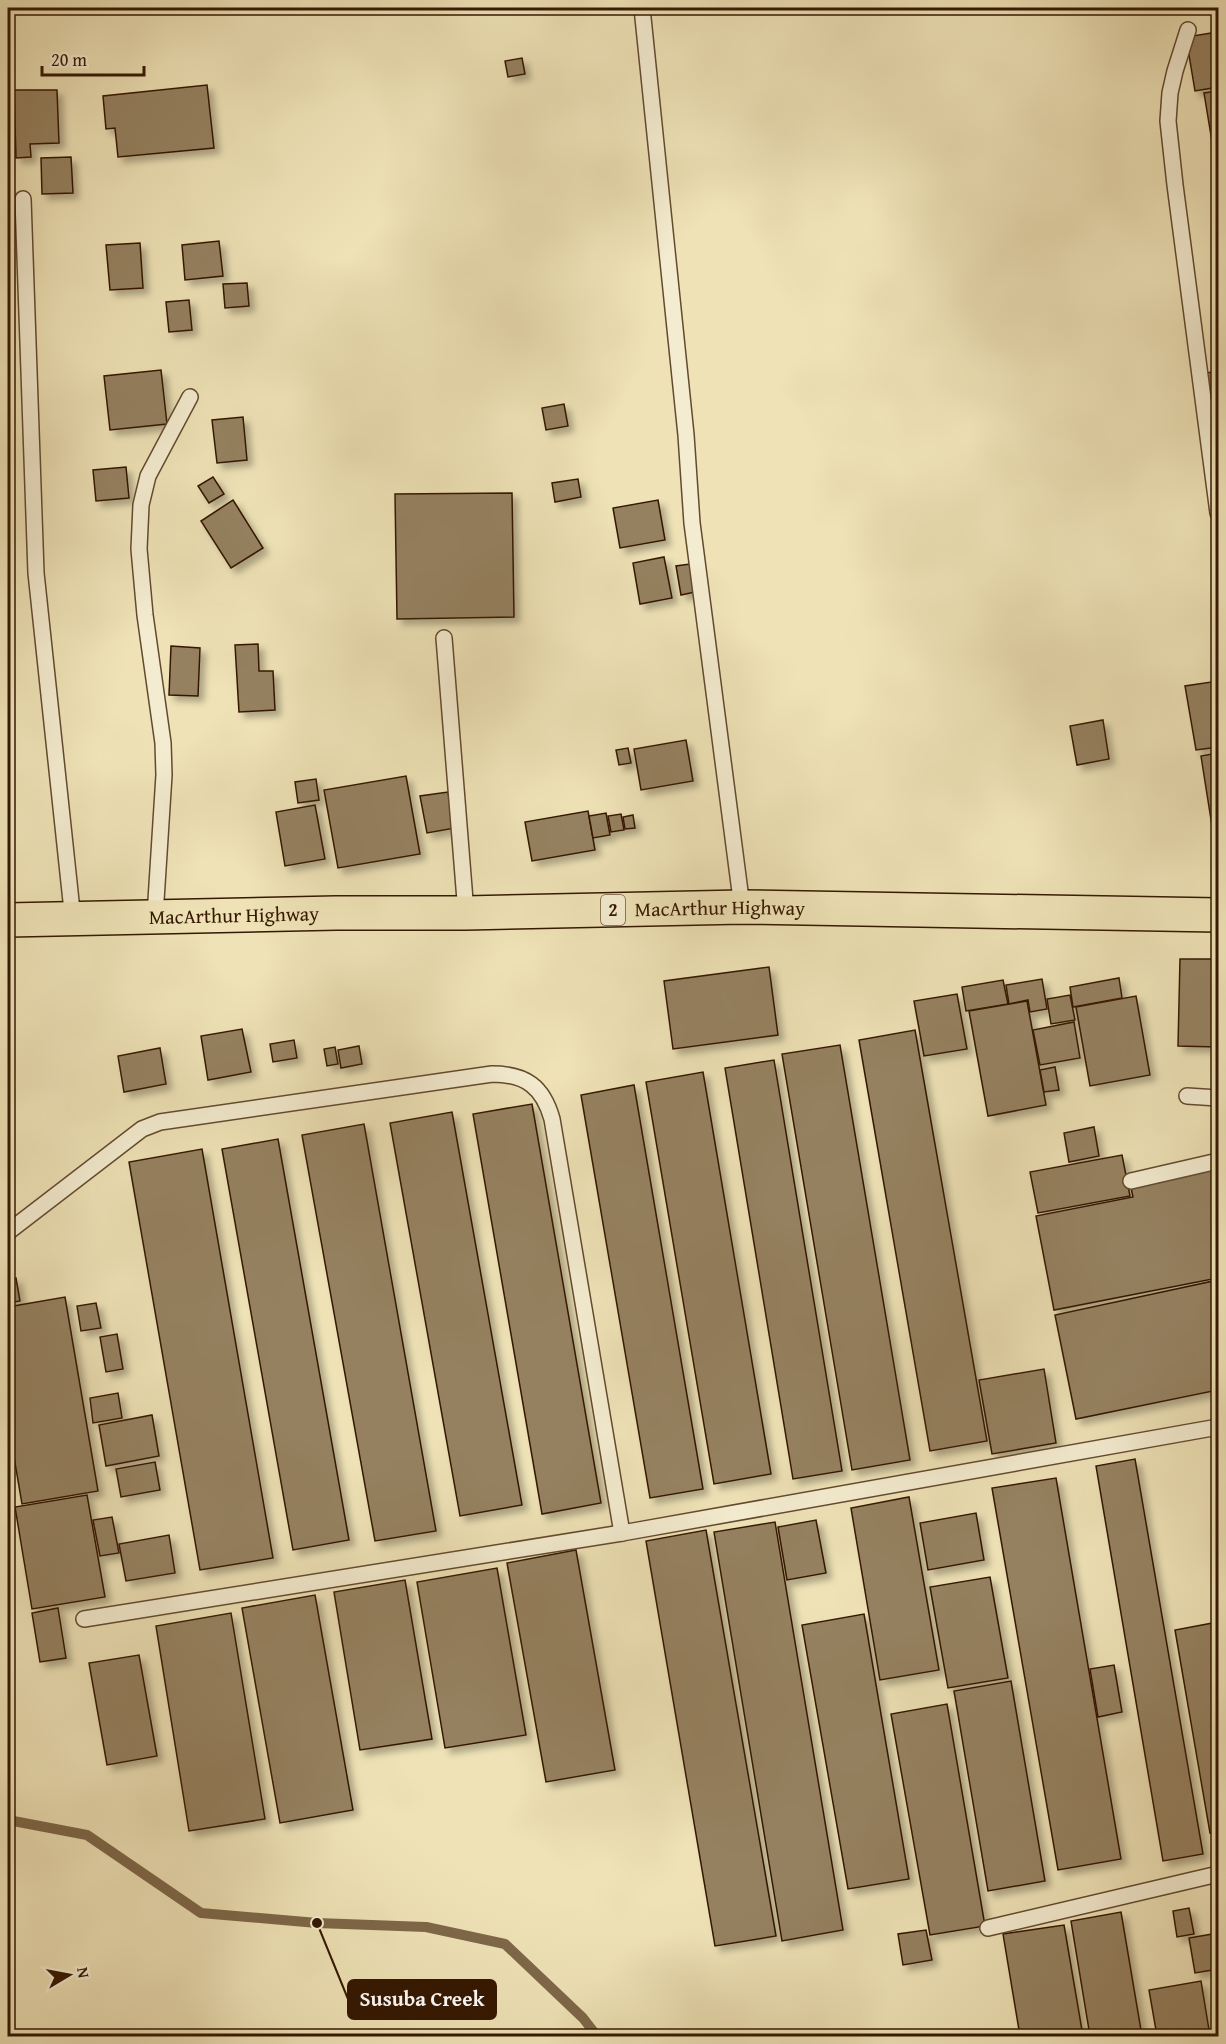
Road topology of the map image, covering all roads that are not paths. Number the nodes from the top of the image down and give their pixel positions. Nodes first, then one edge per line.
1 (642, 8) edge
2 (1188, 30) dead end
3 (23, 199) dead end
4 (190, 398) dead end
5 (1218, 513) edge
6 (444, 638) dead end
7 (742, 907) junction
8 (466, 913) junction
9 (1218, 915) edge
10 (155, 916) junction
11 (8, 920) edge
12 (73, 920) junction
13 (1187, 1096) dead end
14 (1218, 1098) edge
15 (1218, 1161) edge
16 (1131, 1181) dead end
17 (8, 1232) edge
18 (1218, 1427) edge
19 (622, 1533) junction
20 (84, 1619) dead end
21 (1218, 1874) edge
22 (988, 1928) dead end

1 - 7 lane
2 - 5 lane
3 - 12 lane
4 - 10 lane
6 - 8 lane
7 - 8 highway, MacArthur Highway / 2
7 - 9 highway, MacArthur Highway / 2
8 - 10 highway, MacArthur Highway / 2
10 - 12 highway, MacArthur Highway / 2
11 - 12 highway, MacArthur Highway / 2
13 - 14 lane
15 - 16 lane
17 - 19 lane
18 - 19 lane
19 - 20 lane
21 - 22 lane

